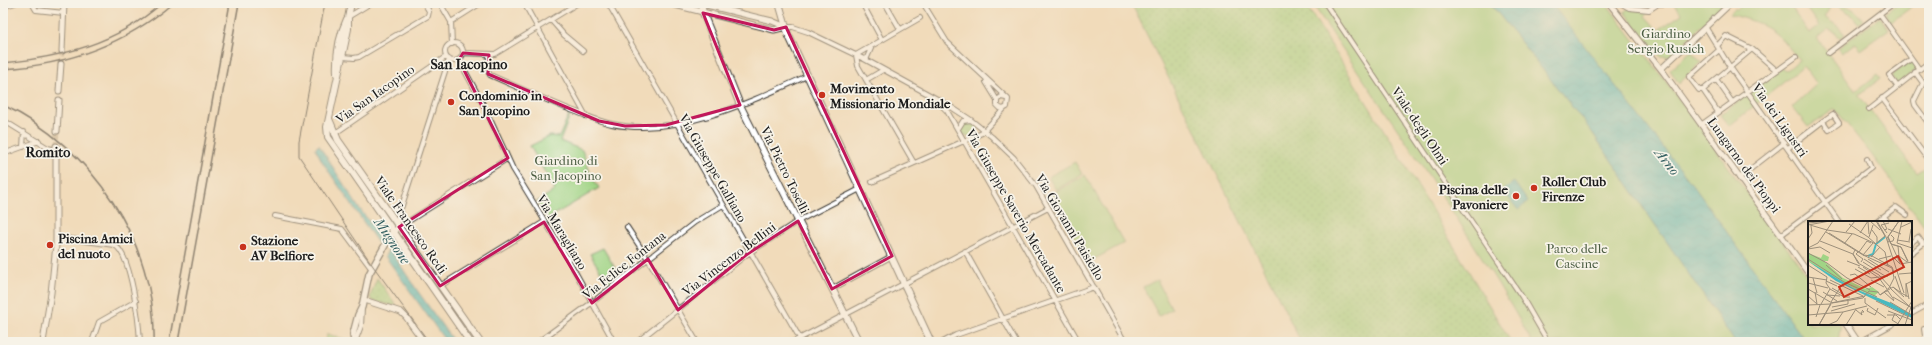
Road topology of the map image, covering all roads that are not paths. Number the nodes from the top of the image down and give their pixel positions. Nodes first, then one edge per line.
1 (15, 3) edge
2 (32, 3) edge
3 (64, 3) edge
4 (351, 3) edge
5 (371, 3) edge
6 (424, 3) edge
7 (440, 3) edge
8 (482, 3) edge
9 (524, 3) edge
10 (578, 3) edge
11 (608, 3) edge
12 (667, 3) edge
13 (700, 3) edge
14 (779, 3) edge
15 (862, 3) edge
16 (885, 3) edge
17 (923, 3) edge
18 (1325, 3) edge
19 (1609, 3) edge
20 (1620, 3) edge
21 (1675, 3) edge
22 (1731, 3) edge
23 (1894, 3) edge
24 (3, 7) edge
25 (64, 13) junction
26 (703, 13) junction
27 (1880, 14) junction
28 (348, 18) junction
29 (920, 18) dead end
30 (551, 20) junction
31 (452, 22) junction
32 (786, 27) junction
33 (538, 28) junction
34 (1706, 28) junction
35 (900, 29) junction
36 (882, 40) junction
37 (452, 44) junction
38 (873, 45) junction
39 (1718, 48) junction
40 (1752, 49) junction
41 (62, 51) tunnel mouth
42 (583, 52) dead end
43 (463, 53) junction
44 (1828, 53) dead end
45 (489, 55) junction
46 (856, 55) junction
47 (343, 57) junction
48 (1796, 57) dead end
49 (448, 58) junction
50 (1911, 59) junction
51 (459, 60) junction
52 (866, 60) junction
53 (1929, 62) edge
54 (61, 64) tunnel mouth
55 (1730, 67) junction
56 (1661, 69) junction
57 (883, 70) junction
58 (1776, 70) junction
59 (1917, 70) junction
60 (979, 74) junction
61 (807, 76) junction
62 (337, 79) junction
63 (1716, 79) junction
64 (866, 80) junction
65 (1897, 86) junction
66 (1703, 90) junction
67 (1748, 90) junction
68 (59, 91) dead end
69 (930, 96) junction
70 (1006, 98) junction
71 (1882, 98) junction
72 (59, 100) dead end
73 (997, 100) junction
74 (1732, 102) junction
75 (740, 105) junction
76 (998, 107) junction
77 (1004, 109) junction
78 (1869, 109) dead end
79 (1718, 112) junction
80 (586, 116) junction
81 (996, 118) junction
82 (329, 119) junction
83 (3, 120) edge
84 (971, 120) junction
85 (1823, 121) dead end
86 (676, 124) junction
87 (1929, 124) edge
88 (1701, 125) junction
89 (958, 129) junction
90 (57, 131) tunnel mouth
91 (985, 131) junction
92 (24, 132) junction
93 (334, 134) junction
94 (965, 141) junction
95 (39, 142) junction
96 (1784, 143) junction
97 (23, 147) junction
98 (56, 148) joint
99 (1788, 148) junction
100 (3, 154) edge
101 (508, 158) junction
102 (1867, 159) dead end
103 (1929, 161) edge
104 (914, 163) junction
105 (1739, 178) junction
106 (872, 182) dead end
107 (860, 189) junction
108 (1824, 202) junction
109 (723, 205) junction
110 (1048, 208) junction
111 (1908, 215) dead end
112 (276, 216) dead end
113 (1884, 216) junction
114 (798, 221) junction
115 (1838, 221) edge
116 (1877, 221) edge
117 (1887, 221) edge
118 (544, 222) junction
119 (1013, 226) junction
120 (398, 227) junction
121 (627, 227) dead end
122 (393, 231) junction
123 (1780, 235) junction
124 (56, 237) junction
125 (1912, 242) edge
126 (965, 251) junction
127 (751, 252) junction
128 (1912, 252) edge
129 (892, 256) junction
130 (648, 259) junction
131 (371, 268) junction
132 (1808, 272) edge
133 (905, 283) junction
134 (440, 286) junction
135 (1094, 287) junction
136 (832, 289) junction
137 (364, 300) junction
138 (1056, 300) junction
139 (136, 301) junction
140 (592, 303) junction
141 (1929, 304) edge
142 (678, 310) junction
143 (1912, 313) edge
144 (845, 314) junction
145 (1003, 318) junction
146 (1847, 325) edge
147 (1891, 325) edge
148 (1929, 329) edge
149 (801, 340) edge
150 (1869, 340) edge
151 (43, 342) edge
152 (92, 342) edge
153 (140, 342) edge
154 (354, 342) edge
155 (424, 342) edge
156 (470, 342) edge
157 (480, 342) edge
158 (538, 342) edge
159 (614, 342) edge
160 (637, 342) edge
161 (697, 342) edge
162 (793, 342) edge
163 (859, 342) edge
164 (931, 342) edge
165 (943, 342) edge
166 (1016, 342) edge
167 (1079, 342) edge
168 (1126, 342) edge
169 (1548, 342) edge
170 (1859, 342) edge
171 (1917, 342) edge
172 (1926, 342) edge

1 - 24 street
2 - 25 street
3 - 25 street
4 - 28 main road, Viale Francesco Redi
5 - 28 street
6 - 47 street
7 - 31 street
8 - 31 street
9 - 33 street
10 - 30 street
11 - 86 street, Via Giuseppe Galliano
12 - 26 street
13 - 26 main road, Via Pietro Toselli
13 - 32 street
14 - 32 main road
15 - 36 street
16 - 35 street
17 - 60 street
18 - 169 street, Viale degli Olmi
19 - 56 street, Lungarno dei Pioppi
20 - 21 street
22 - 34 street
23 - 27 street
25 - 41 street
26 - 32 street
26 - 75 main road, Via Pietro Toselli
27 - 44 street
27 - 50 street
28 - 47 main road, Viale Francesco Redi
28 - 62 main road, Viale Francesco Redi
29 - 35 street
30 - 33 street
30 - 42 street
31 - 37 street
32 - 46 street
32 - 61 main road
33 - 45 street
33 - 80 street
34 - 39 street, Via dei Ligustri
34 - 56 street
35 - 36 street
36 - 38 street
37 - 43 street
37 - 49 street
38 - 46 street
38 - 52 street
39 - 40 street
39 - 55 street, Via dei Ligustri
39 - 66 street
40 - 55 street
40 - 58 street
43 - 45 street
43 - 51 street
45 - 80 street
46 - 52 street
46 - 64 street
47 - 62 main road, Viale Francesco Redi
48 - 58 street
49 - 51 street
49 - 93 street, Via San Iacopino
49 - 120 street
50 - 59 street
50 - 65 street
51 - 101 street, Via Maragliano
52 - 57 street
53 - 59 street
54 - 68 street
55 - 63 street
55 - 67 street, Via dei Ligustri
56 - 88 street, Lungarno dei Pioppi
57 - 64 street
57 - 69 street
58 - 67 street
59 - 65 street
59 - 87 street
60 - 70 street
60 - 73 street
61 - 75 street
61 - 107 main road
62 - 82 main road, Viale Francesco Redi
63 - 66 street
63 - 74 street
64 - 104 street
65 - 71 street
66 - 79 street
67 - 74 street
67 - 96 street, Via dei Ligustri
69 - 84 street, Via Giovanni Paisiello
69 - 89 street, Via Giuseppe Saverio Mercadante
70 - 73 street
70 - 77 street
71 - 78 street
71 - 103 street
72 - 90 street
73 - 76 street
74 - 79 street
75 - 86 street
75 - 114 main road, Via Pietro Toselli
76 - 77 street
76 - 81 street
77 - 81 street
79 - 88 street
80 - 86 street
81 - 91 street
82 - 93 main road, Viale Francesco Redi
82 - 122 main road, Viale Francesco Redi
83 - 92 street
84 - 89 street
84 - 91 street, Via Giovanni Paisiello
85 - 99 street
86 - 109 street, Via Giuseppe Galliano
88 - 105 street, Lungarno dei Pioppi
89 - 94 street, Via Giuseppe Saverio Mercadante
91 - 94 street
91 - 110 street, Via Giovanni Paisiello
92 - 95 street
92 - 97 street
93 - 120 main road, Viale Francesco Redi
94 - 104 street
94 - 119 street, Via Giuseppe Saverio Mercadante
95 - 97 street
95 - 98 street
96 - 99 street, Via dei Ligustri
96 - 105 street
97 - 100 street
98 - 124 street
99 - 108 street, Via dei Ligustri
101 - 118 street, Via Maragliano
101 - 120 street
102 - 108 street
104 - 106 street
105 - 123 street, Lungarno dei Pioppi
107 - 114 street, Via Vincenzo Bellini
107 - 129 main road
108 - 115 street, Via dei Ligustri
108 - 123 street
109 - 127 street, Via Giuseppe Galliano
109 - 130 street, Via Felice Fontana
110 - 119 street
110 - 135 street, Via Giovanni Paisiello
111 - 113 street
112 - 131 street
113 - 116 street
113 - 117 street
114 - 127 street, Via Vincenzo Bellini
114 - 136 main road, Via Pietro Toselli
118 - 134 street
118 - 140 street, Via Maragliano
119 - 126 street
119 - 138 street, Via Giuseppe Saverio Mercadante
120 - 122 street
120 - 134 main road, Viale Francesco Redi
121 - 130 street
122 - 131 main road
122 - 156 main road, Viale Francesco Redi
123 - 132 street, Lungarno dei Pioppi
124 - 139 street
124 - 151 street
125 - 128 street
126 - 133 street
126 - 145 street
127 - 142 street, Via Vincenzo Bellini
127 - 149 street, Via Giuseppe Galliano
129 - 133 main road
129 - 136 street
130 - 140 street, Via Felice Fontana
130 - 142 street
131 - 137 main road
133 - 144 street
133 - 164 main road
134 - 157 main road, Viale Francesco Redi
135 - 138 street
135 - 168 street, Via Giovanni Paisiello
136 - 144 main road, Via Pietro Toselli
137 - 154 main road
137 - 155 street
138 - 145 street
138 - 167 street, Via Giuseppe Saverio Mercadante
139 - 152 street
139 - 153 street
140 - 158 street, Via Felice Fontana
140 - 159 street, Via Maragliano
141 - 143 street
142 - 160 street, Via Vincenzo Bellini
142 - 161 street
144 - 149 street
144 - 163 main road, Via Pietro Toselli
145 - 165 street
145 - 166 street
146 - 170 street
147 - 150 street
148 - 172 street
149 - 162 street
150 - 170 street
171 - 172 street

